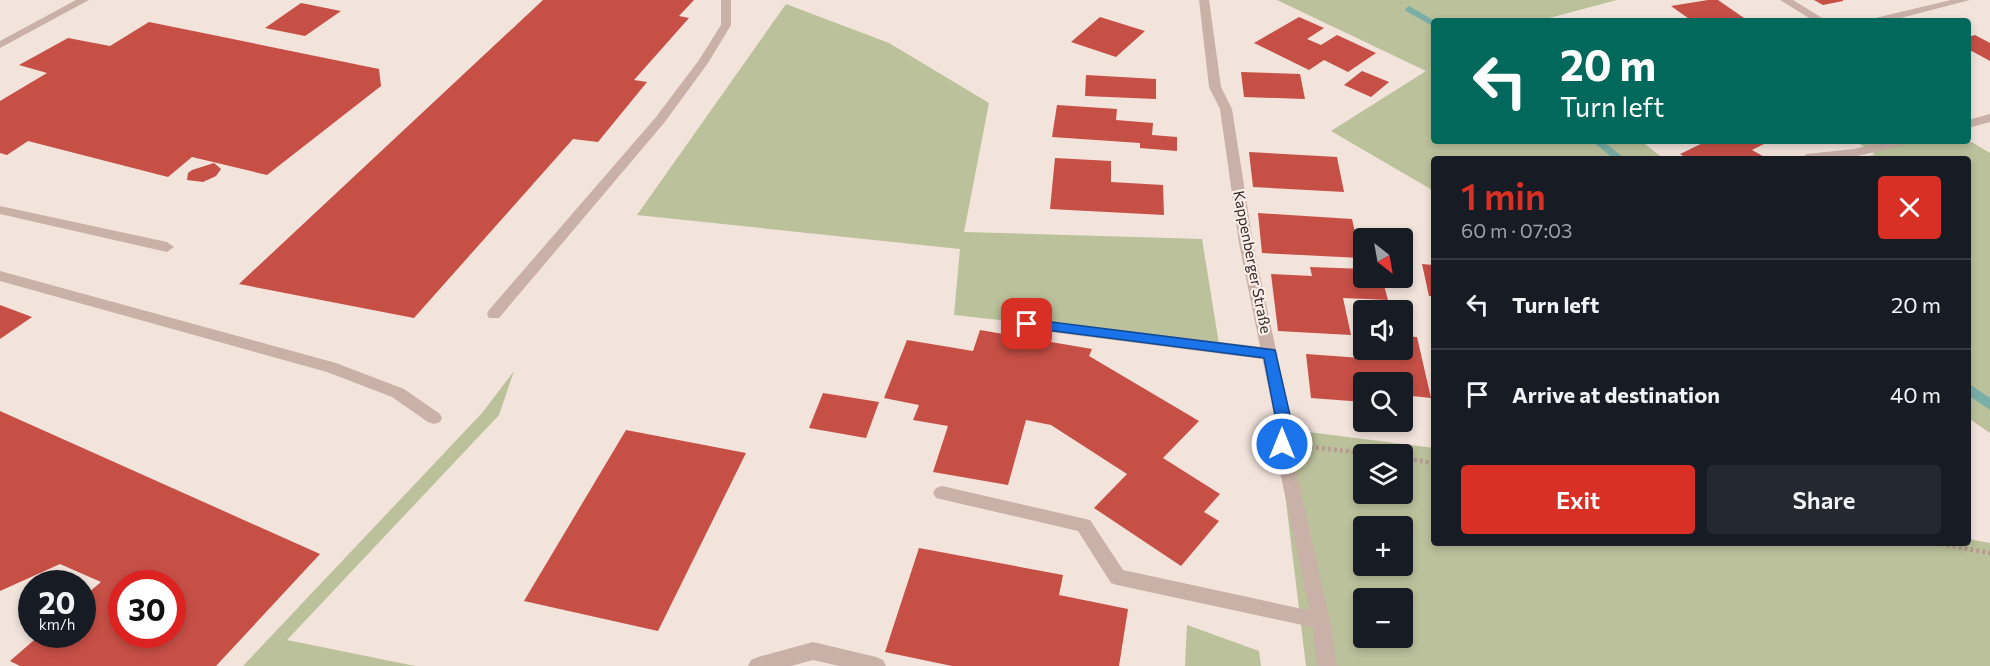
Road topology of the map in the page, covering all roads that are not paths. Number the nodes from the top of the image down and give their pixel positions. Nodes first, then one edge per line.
1 (84, 0) edge
2 (726, 0) edge
3 (1204, 0) edge
4 (1785, 0) edge
5 (1965, 0) edge
6 (1817, 18) edge
7 (1888, 18) edge
8 (0, 45) edge
9 (1990, 118) edge
10 (1971, 123) edge
11 (1890, 144) edge
12 (1826, 156) edge
13 (0, 210) edge
14 (167, 247) dead end
15 (0, 276) edge
16 (494, 314) dead end
17 (1027, 324) dead end
18 (1270, 354) junction
19 (434, 418) dead end
20 (942, 493) dead end
21 (1321, 621) junction
22 (758, 666) edge
23 (876, 666) edge
24 (1327, 666) edge

1 - 8 street
2 - 16 street
3 - 18 street, Kappenberger Straße
4 - 6 street
5 - 7 street
9 - 10 street
11 - 12 street
13 - 14 street
15 - 19 street
17 - 18 street
18 - 21 street, Kappenberger Straße
20 - 21 street
21 - 24 street, Kappenberger Straße
22 - 23 street

